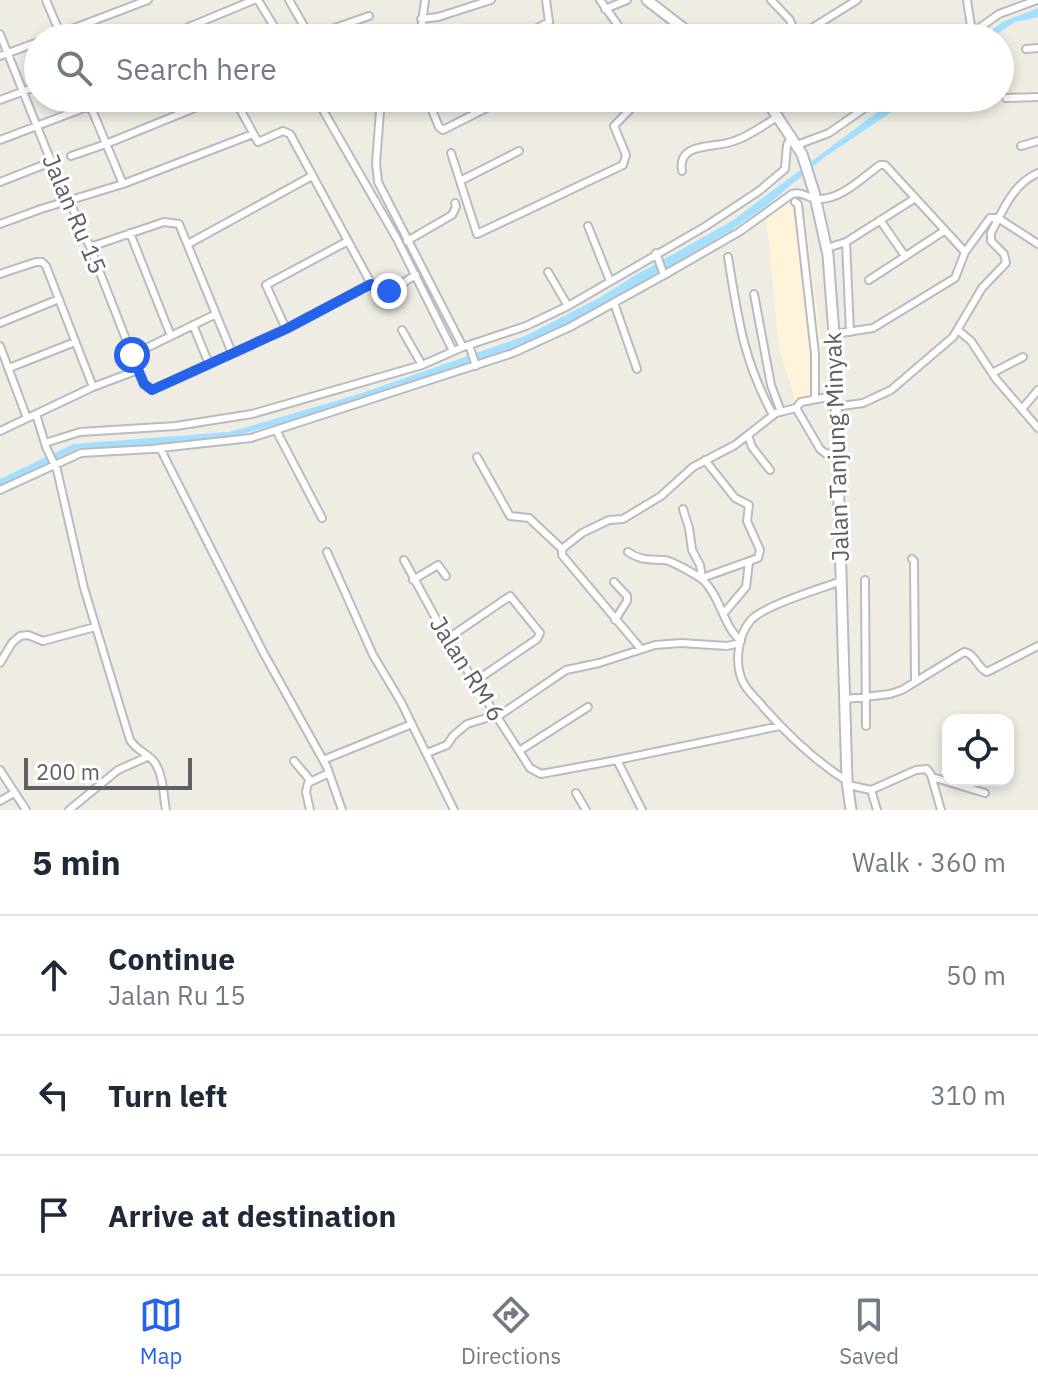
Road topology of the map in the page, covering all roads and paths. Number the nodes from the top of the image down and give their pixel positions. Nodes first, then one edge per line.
1 (46, 0) edge
2 (148, 0) edge
3 (256, 0) edge
4 (289, 0) edge
5 (425, 0) edge
6 (491, 0) edge
7 (546, 0) edge
8 (600, 0) edge
9 (627, 0) edge
10 (647, 0) edge
11 (771, 0) edge
12 (857, 0) edge
13 (967, 0) edge
14 (1037, 0) edge
15 (605, 9) junction
16 (369, 16) dead end
17 (421, 19) junction
18 (56, 24) edge
19 (90, 24) edge
20 (197, 24) edge
21 (272, 24) edge
22 (303, 24) edge
23 (346, 24) edge
24 (421, 24) edge
25 (545, 24) edge
26 (616, 24) edge
27 (678, 24) edge
28 (792, 24) edge
29 (818, 24) edge
30 (968, 24) edge
31 (985, 24) edge
32 (0, 34) edge
33 (24, 47) edge
34 (1038, 48) edge
35 (1026, 49) dead end
36 (4, 55) edge
37 (22, 92) junction
38 (24, 97) edge
39 (1038, 97) edge
40 (1014, 98) edge
41 (0, 100) edge
42 (31, 112) edge
43 (75, 112) edge
44 (93, 112) edge
45 (185, 112) edge
46 (241, 112) edge
47 (324, 112) edge
48 (380, 112) edge
49 (433, 112) edge
50 (479, 112) edge
51 (628, 112) edge
52 (776, 112) edge
53 (859, 112) edge
54 (779, 116) junction
55 (37, 127) junction
56 (253, 134) junction
57 (792, 136) junction
58 (0, 140) edge
59 (1038, 141) edge
60 (106, 144) junction
61 (1021, 146) dead end
62 (800, 150) junction
63 (519, 151) dead end
64 (451, 153) dead end
65 (71, 156) dead end
66 (51, 162) junction
67 (682, 171) dead end
68 (1038, 173) edge
69 (312, 176) junction
70 (460, 181) junction
71 (0, 182) edge
72 (123, 184) junction
73 (816, 199) junction
74 (914, 199) junction
75 (68, 201) junction
76 (795, 202) dead end
77 (455, 203) dead end
78 (998, 218) junction
79 (396, 219) junction
80 (880, 220) junction
81 (0, 224) edge
82 (389, 224) junction
83 (588, 226) dead end
84 (944, 231) junction
85 (130, 233) junction
86 (348, 241) junction
87 (407, 241) junction
88 (846, 242) junction
89 (1038, 243) edge
90 (188, 244) junction
91 (90, 247) junction
92 (827, 248) junction
93 (965, 252) junction
94 (657, 255) junction
95 (905, 256) junction
96 (728, 257) dead end
97 (548, 272) dead end
98 (664, 273) junction
99 (0, 274) edge
100 (416, 275) junction
101 (869, 280) dead end
102 (610, 281) junction
103 (371, 284) junction
104 (754, 294) dead end
105 (59, 299) junction
106 (614, 303) junction
107 (568, 306) junction
108 (216, 314) junction
109 (0, 323) edge
110 (193, 325) junction
111 (286, 329) junction
112 (402, 330) dead end
113 (959, 331) junction
114 (850, 332) junction
115 (834, 334) junction
116 (171, 336) junction
117 (75, 342) junction
118 (0, 346) edge
119 (467, 346) junction
120 (453, 351) junction
121 (232, 353) junction
122 (132, 355) junction
123 (1023, 357) dead end
124 (209, 364) junction
125 (476, 364) junction
126 (422, 365) junction
127 (9, 368) junction
128 (637, 369) dead end
129 (138, 370) junction
130 (992, 373) junction
131 (93, 387) junction
132 (1038, 390) edge
133 (815, 398) junction
134 (834, 402) junction
135 (796, 408) junction
136 (1022, 409) junction
137 (781, 412) junction
138 (36, 414) junction
139 (773, 415) junction
140 (27, 418) junction
141 (1038, 428) edge
142 (276, 430) junction
143 (0, 431) edge
144 (748, 435) junction
145 (46, 445) junction
146 (160, 448) junction
147 (837, 455) junction
148 (477, 457) dead end
149 (705, 460) junction
150 (54, 463) junction
151 (770, 470) dead end
152 (0, 490) edge
153 (683, 509) dead end
154 (322, 518) dead end
155 (562, 549) junction
156 (327, 552) dead end
157 (628, 552) dead end
158 (912, 559) dead end
159 (404, 560) dead end
160 (749, 562) junction
161 (446, 576) dead end
162 (702, 578) junction
163 (413, 580) junction
164 (842, 580) junction
165 (865, 580) dead end
166 (614, 582) dead end
167 (724, 613) junction
168 (615, 620) junction
169 (95, 627) junction
170 (447, 639) junction
171 (741, 642) junction
172 (1038, 646) edge
173 (641, 649) junction
174 (0, 663) edge
175 (915, 681) junction
176 (474, 682) junction
177 (866, 697) junction
178 (846, 699) junction
179 (588, 707) dead end
180 (496, 716) junction
181 (412, 724) junction
182 (780, 726) junction
183 (866, 726) dead end
184 (519, 751) junction
185 (427, 753) junction
186 (147, 757) junction
187 (323, 760) junction
188 (617, 760) junction
189 (294, 761) dead end
190 (0, 770) edge
191 (329, 773) junction
192 (932, 777) junction
193 (310, 780) junction
194 (848, 783) junction
195 (871, 790) junction
196 (14, 793) junction
197 (576, 793) dead end
198 (985, 793) dead end
199 (0, 801) edge
200 (26, 810) edge
201 (69, 810) edge
202 (166, 810) edge
203 (310, 810) edge
204 (342, 810) edge
205 (454, 810) edge
206 (586, 810) edge
207 (642, 810) edge
208 (851, 810) edge
209 (877, 810) edge
210 (941, 810) edge

1 - 18 street
2 - 19 street
3 - 20 street
3 - 21 street
4 - 22 street
5 - 17 street
6 - 17 street
7 - 25 street
8 - 15 street
9 - 15 street
10 - 27 main road
11 - 28 street
12 - 29 street
13 - 30 street
14 - 31 street
15 - 26 street
16 - 23 street
17 - 24 street
32 - 36 street, Jalan Ru 15
33 - 36 street
34 - 35 street
36 - 37 street, Jalan Ru 15
37 - 38 street, Jalan Ru 15
37 - 41 street
39 - 40 street
42 - 55 street, Jalan Ru 15
43 - 55 street
44 - 60 street
45 - 60 street
46 - 56 street
47 - 82 street
48 - 79 street
49 - 50 street
51 - 70 street
52 - 54 main road, Jalan Tanjung Minyak
53 - 62 street
54 - 57 main road, Jalan Tanjung Minyak
54 - 67 street
55 - 58 street
55 - 66 street, Jalan Ru 15
56 - 69 street
56 - 72 street
57 - 62 main road, Jalan Tanjung Minyak
57 - 94 street
59 - 61 street
60 - 65 street
60 - 72 street
62 - 73 main road, Jalan Tanjung Minyak
63 - 70 street
64 - 70 street
66 - 71 street
66 - 75 street, Jalan Ru 15
68 - 78 street
69 - 86 street
69 - 90 street
72 - 75 street
73 - 74 street
73 - 92 main road, Jalan Tanjung Minyak
73 - 98 street
74 - 80 street
74 - 84 street
75 - 81 street
75 - 91 street, Jalan Ru 15
76 - 133 street
77 - 87 street
78 - 89 street
78 - 93 street
78 - 113 street
79 - 82 street
79 - 87 street
80 - 88 street
80 - 95 street
82 - 100 street
83 - 102 street
84 - 93 street
84 - 95 street
85 - 90 street
85 - 91 street
85 - 116 street
86 - 103 street
86 - 111 street
87 - 119 street
88 - 92 street
88 - 114 street
90 - 108 street
91 - 122 street, Jalan Ru 15
92 - 115 main road, Jalan Tanjung Minyak
93 - 114 street
94 - 98 street
94 - 102 street
95 - 101 street
96 - 139 street
97 - 107 street
98 - 106 street
99 - 105 street
100 - 103 street
100 - 120 street
102 - 107 street
103 - 111 street
104 - 137 street
105 - 109 street
105 - 117 street
106 - 125 street
106 - 128 street
107 - 119 street
108 - 110 street
108 - 121 street
110 - 116 street
110 - 124 street
111 - 121 street
112 - 126 street
113 - 130 street
113 - 134 street
114 - 115 street
115 - 134 main road, Jalan Tanjung Minyak
116 - 122 street
117 - 127 street
117 - 131 street
118 - 127 street
119 - 120 street
119 - 125 street
120 - 126 street
121 - 124 street
122 - 129 street, Jalan Ru 15
123 - 130 street
124 - 129 street, Jalan Ru 15
125 - 142 street
126 - 145 street
127 - 140 street
129 - 131 street
130 - 136 street
131 - 138 street
132 - 136 street
133 - 134 street
133 - 135 street
134 - 147 main road, Jalan Tanjung Minyak
135 - 137 street
135 - 147 street
136 - 141 street
137 - 139 street
138 - 140 street
138 - 145 street
139 - 144 street
140 - 143 street
142 - 146 street
142 - 154 street
144 - 149 street
144 - 151 street
145 - 150 street
146 - 150 street
146 - 187 street
147 - 164 main road, Jalan Tanjung Minyak
148 - 155 street
149 - 155 street
149 - 160 street
150 - 152 street
150 - 169 street
153 - 162 street
155 - 168 street
156 - 181 street
157 - 162 street
158 - 175 street
159 - 163 street, Jalan RM 6
160 - 162 street
160 - 167 street
161 - 163 street
162 - 167 street
163 - 170 street, Jalan RM 6
164 - 171 street
164 - 178 main road, Jalan Tanjung Minyak
165 - 177 street
166 - 168 street
167 - 171 street
168 - 173 street
169 - 174 street
169 - 186 street
170 - 176 street, Jalan RM 6
170 - 176 street
171 - 173 street
171 - 182 street
172 - 175 street
173 - 180 street
175 - 177 street
176 - 180 street, Jalan RM 6
177 - 178 street
177 - 183 street
178 - 194 main road, Jalan Tanjung Minyak
179 - 184 street
180 - 184 street, Jalan RM 6
180 - 185 street
181 - 185 street
181 - 187 street
182 - 188 street
182 - 194 street
184 - 188 street, Jalan RM 6
185 - 205 street
186 - 201 street
186 - 202 street
187 - 191 street
188 - 207 street
189 - 193 street
190 - 196 street
191 - 193 street
191 - 204 street
192 - 195 street
192 - 198 street
192 - 210 street
193 - 203 street
194 - 195 street
194 - 208 main road, Jalan Tanjung Minyak
195 - 209 street
196 - 199 street
196 - 200 street
197 - 206 street

